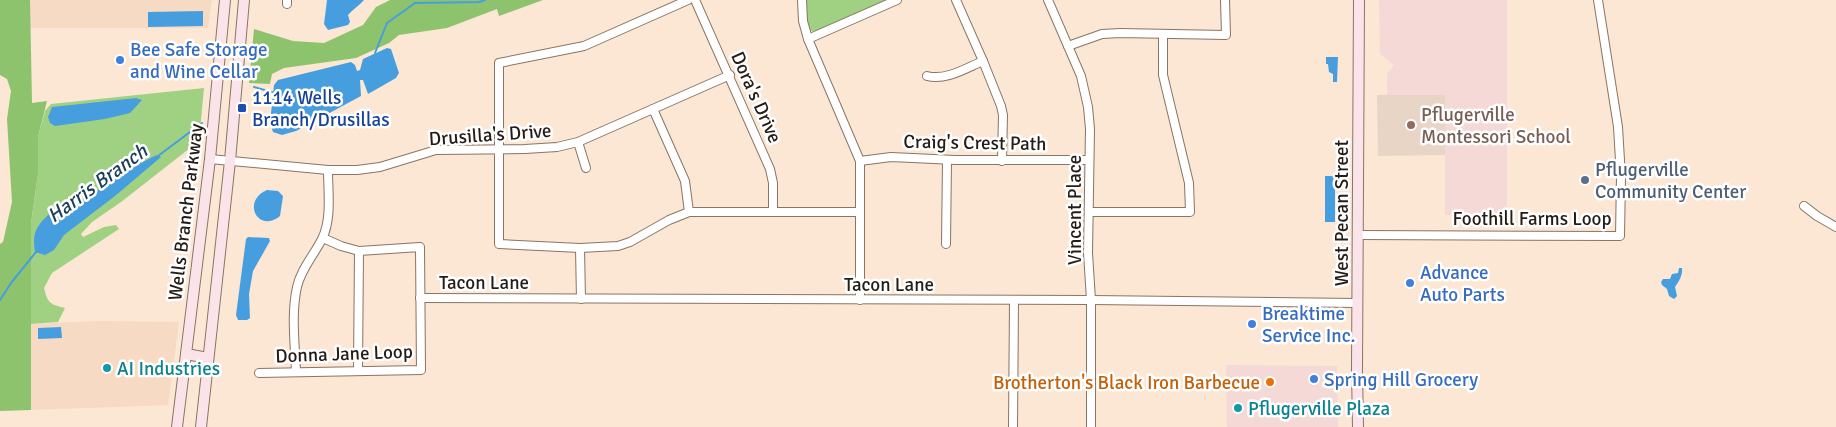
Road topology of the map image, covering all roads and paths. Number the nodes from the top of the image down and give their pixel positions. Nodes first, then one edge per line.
1 (225, 0) edge
2 (244, 0) edge
3 (688, 0) edge
4 (696, 0) edge
5 (802, 0) edge
6 (897, 0) edge
7 (956, 0) edge
8 (1048, 0) edge
9 (1225, 0) edge
10 (1359, 0) edge
11 (1598, 0) edge
12 (1163, 34) junction
13 (808, 39) junction
14 (1068, 46) junction
15 (983, 61) junction
16 (730, 75) junction
17 (927, 76) dead end
18 (653, 109) junction
19 (578, 142) junction
20 (498, 150) junction
21 (210, 159) junction
22 (946, 160) junction
23 (1002, 160) junction
24 (1090, 160) junction
25 (230, 161) junction
26 (860, 162) junction
27 (586, 168) dead end
28 (328, 170) junction
29 (1804, 206) dead end
30 (689, 212) junction
31 (773, 212) junction
32 (860, 212) junction
33 (1089, 212) junction
34 (1836, 227) edge
35 (1358, 235) junction
36 (323, 238) junction
37 (946, 244) dead end
38 (580, 248) junction
39 (359, 251) junction
40 (420, 298) junction
41 (581, 299) junction
42 (860, 300) junction
43 (1014, 300) junction
44 (1091, 300) junction
45 (1358, 304) junction
46 (186, 354) junction
47 (208, 358) junction
48 (358, 371) junction
49 (296, 372) junction
50 (259, 373) dead end
51 (177, 427) edge
52 (201, 427) edge
53 (1013, 427) edge
54 (1091, 427) edge
55 (1358, 427) edge

1 - 21 main road, Wells Branch Parkway
2 - 25 main road, Wells Branch Parkway
3 - 20 street
4 - 16 street, Dora's Drive
5 - 13 street
6 - 13 street
7 - 15 street
8 - 14 street, Vincent Place
9 - 12 street
10 - 35 main road, West Pecan Street
11 - 35 street, Foothill Farms Loop
12 - 14 street
12 - 33 street
13 - 26 street
14 - 24 street, Vincent Place
15 - 17 street
15 - 23 street
16 - 18 street, Drusilla's Drive
16 - 31 street, Dora's Drive
18 - 19 street, Drusilla's Drive
18 - 30 street
19 - 20 street, Drusilla's Drive
19 - 27 street
20 - 28 street, Drusilla's Drive
20 - 38 street
21 - 25 street, Drusilla's Drive
21 - 46 main road, Wells Branch Parkway
22 - 23 street, Craig's Crest Path
22 - 26 street, Craig's Crest Path
22 - 37 street
23 - 24 street, Craig's Crest Path
24 - 33 street, Vincent Place
25 - 28 street, Drusilla's Drive
25 - 47 main road, Wells Branch Parkway
26 - 32 street
28 - 36 street
29 - 34 street
30 - 31 street
30 - 38 street
31 - 32 street
32 - 42 street
33 - 44 street, Vincent Place
35 - 45 main road, West Pecan Street
36 - 39 street, Donna Jane Loop
36 - 49 street
38 - 41 street
39 - 40 street, Donna Jane Loop
39 - 48 street
40 - 41 street, Tacon Lane
40 - 48 street, Donna Jane Loop
41 - 42 street, Tacon Lane
42 - 43 street, Tacon Lane
43 - 44 street, Tacon Lane
43 - 53 street
44 - 45 street, Tacon Lane
44 - 54 street, Vincent Place
45 - 55 main road, West Pecan Street
46 - 47 main road
46 - 51 main road, Wells Branch Parkway
47 - 52 main road, Wells Branch Parkway
48 - 49 street, Donna Jane Loop
49 - 50 street, Donna Jane Loop

